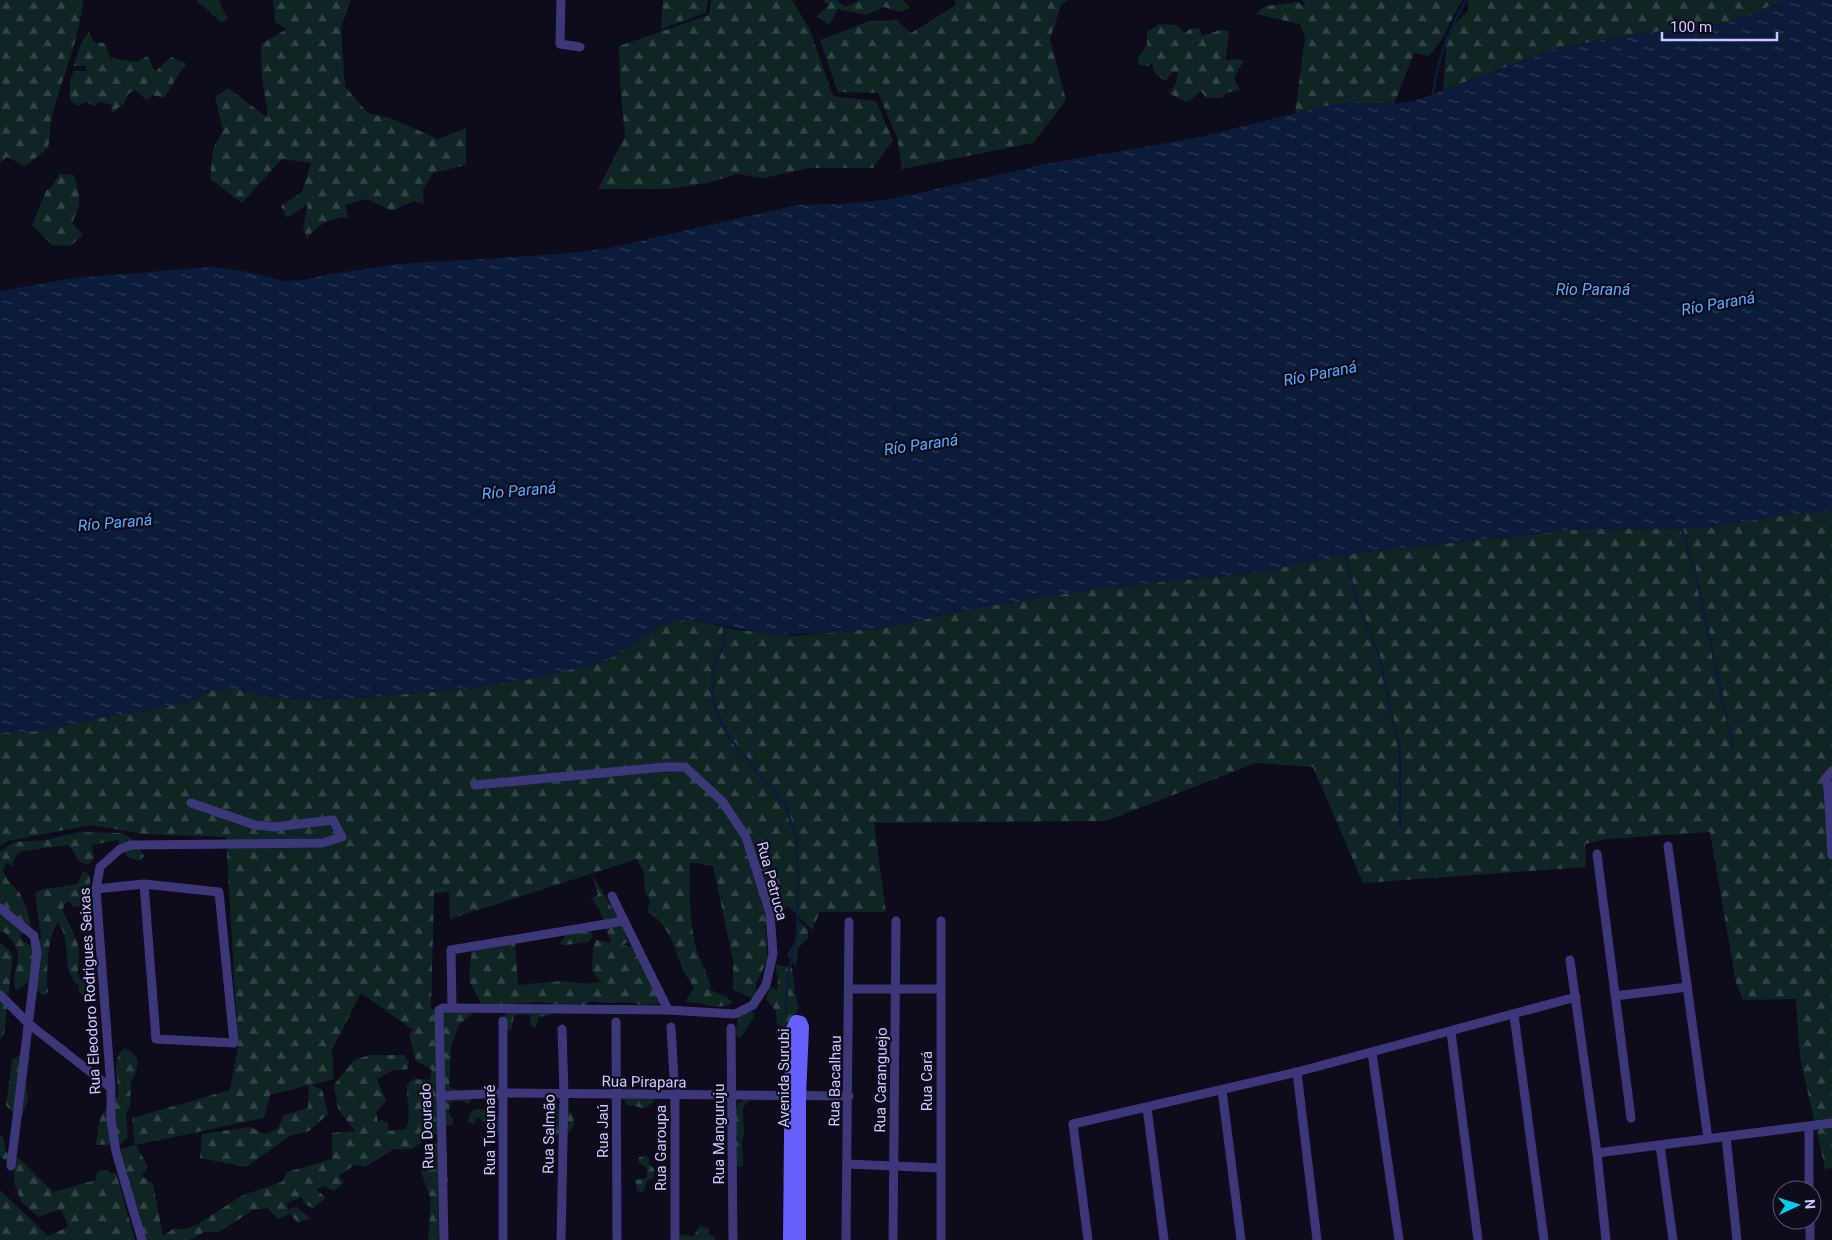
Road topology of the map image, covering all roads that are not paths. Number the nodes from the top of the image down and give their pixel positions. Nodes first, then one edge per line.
1 (562, 0) edge
2 (580, 47) dead end
3 (1832, 771) edge
4 (475, 785) dead end
5 (1830, 786) edge
6 (191, 803) dead end
7 (1668, 846) dead end
8 (1597, 854) dead end
9 (1832, 855) edge
10 (144, 884) junction
11 (96, 888) junction
12 (612, 896) dead end
13 (0, 908) edge
14 (624, 921) junction
15 (896, 921) dead end
16 (941, 921) dead end
17 (849, 922) dead end
18 (1570, 960) dead end
19 (1687, 986) junction
20 (849, 989) junction
21 (896, 989) junction
22 (941, 989) junction
23 (0, 995) edge
24 (1616, 996) junction
25 (1576, 997) junction
26 (452, 1008) junction
27 (439, 1010) joint
28 (668, 1010) junction
29 (1514, 1015) junction
30 (503, 1021) dead end
31 (616, 1022) dead end
32 (29, 1024) junction
33 (671, 1027) dead end
34 (731, 1028) dead end
35 (562, 1029) dead end
36 (1450, 1032) junction
37 (1372, 1053) junction
38 (1298, 1072) junction
39 (111, 1088) junction
40 (1222, 1090) junction
41 (505, 1093) junction
42 (564, 1094) junction
43 (617, 1095) junction
44 (733, 1095) junction
45 (440, 1096) junction
46 (675, 1096) junction
47 (849, 1096) junction
48 (794, 1097) junction
49 (1147, 1108) junction
50 (1631, 1118) dead end
51 (1832, 1123) edge
52 (1809, 1128) junction
53 (1726, 1137) junction
54 (1708, 1139) junction
55 (1660, 1145) junction
56 (1597, 1153) junction
57 (847, 1164) junction
58 (11, 1166) dead end
59 (894, 1167) junction
60 (940, 1168) junction
61 (1810, 1180) edge
62 (142, 1240) edge
63 (444, 1240) edge
64 (503, 1240) edge
65 (561, 1240) edge
66 (617, 1240) edge
67 (675, 1240) edge
68 (733, 1240) edge
69 (789, 1240) edge
70 (800, 1240) edge
71 (846, 1240) edge
72 (893, 1240) edge
73 (941, 1240) edge
74 (1088, 1240) edge
75 (1164, 1240) edge
76 (1241, 1240) edge
77 (1317, 1240) edge
78 (1399, 1240) edge
79 (1478, 1240) edge
80 (1544, 1240) edge
81 (1606, 1240) edge
82 (1673, 1240) edge
83 (1737, 1240) edge

1 - 2 street
3 - 5 street
4 - 28 street, Rua Petruca
5 - 9 street
6 - 11 street, Rua Eleodoro Rodrigues Seixas
7 - 19 street
8 - 24 street
10 - 10 street
10 - 11 street
11 - 39 street, Rua Eleodoro Rodrigues Seixas
12 - 14 street
13 - 32 street
14 - 26 street
14 - 28 street
15 - 21 street, Rua Caranguejo
16 - 22 street, Rua Cará
17 - 20 street, Rua Bacalhau
18 - 25 street
19 - 24 street
19 - 54 street
20 - 21 street
20 - 47 street, Rua Bacalhau
21 - 22 street
21 - 59 street, Rua Caranguejo
22 - 60 street, Rua Cará
23 - 32 street
24 - 50 street
25 - 29 street
25 - 56 street
26 - 27 street, Rua Petruca
26 - 28 street, Rua Petruca
27 - 45 street, Rua Dourado
29 - 36 street
29 - 80 street
30 - 41 street, Rua Tucunaré
31 - 43 street, Rua Jaú
32 - 39 street
32 - 58 street
33 - 46 street, Rua Garoupa
34 - 44 street, Rua Manguruju
35 - 42 street, Rua Salmão
36 - 37 street
36 - 79 street
37 - 38 street
37 - 78 street
38 - 40 street
38 - 77 street
39 - 62 street, Rua Eleodoro Rodrigues Seixas
40 - 49 street
40 - 76 street
41 - 42 street, Rua Pirapara
41 - 45 street, Rua Pirapara
41 - 64 street, Rua Tucunaré
42 - 43 street, Rua Pirapara
42 - 65 street, Rua Salmão
43 - 46 street, Rua Pirapara
43 - 66 street, Rua Jaú
44 - 46 street, Rua Pirapara
44 - 48 street, Rua Pirapara
44 - 68 street, Rua Manguruju
45 - 63 street, Rua Dourado
46 - 67 street, Rua Garoupa
47 - 48 street, Rua Pirapara
47 - 57 street, Rua Bacalhau
48 - 48 street, Avenida Surubi
48 - 69 street, Avenida Surubi
48 - 70 street, Avenida Surubi
49 - 74 street
49 - 75 street
51 - 52 street
52 - 53 street
52 - 61 street
53 - 54 street
53 - 83 street
54 - 55 street
55 - 56 street
55 - 82 street
56 - 81 street
57 - 59 street
57 - 71 street, Rua Bacalhau
59 - 60 street
59 - 72 street, Rua Caranguejo
60 - 73 street, Rua Cará

